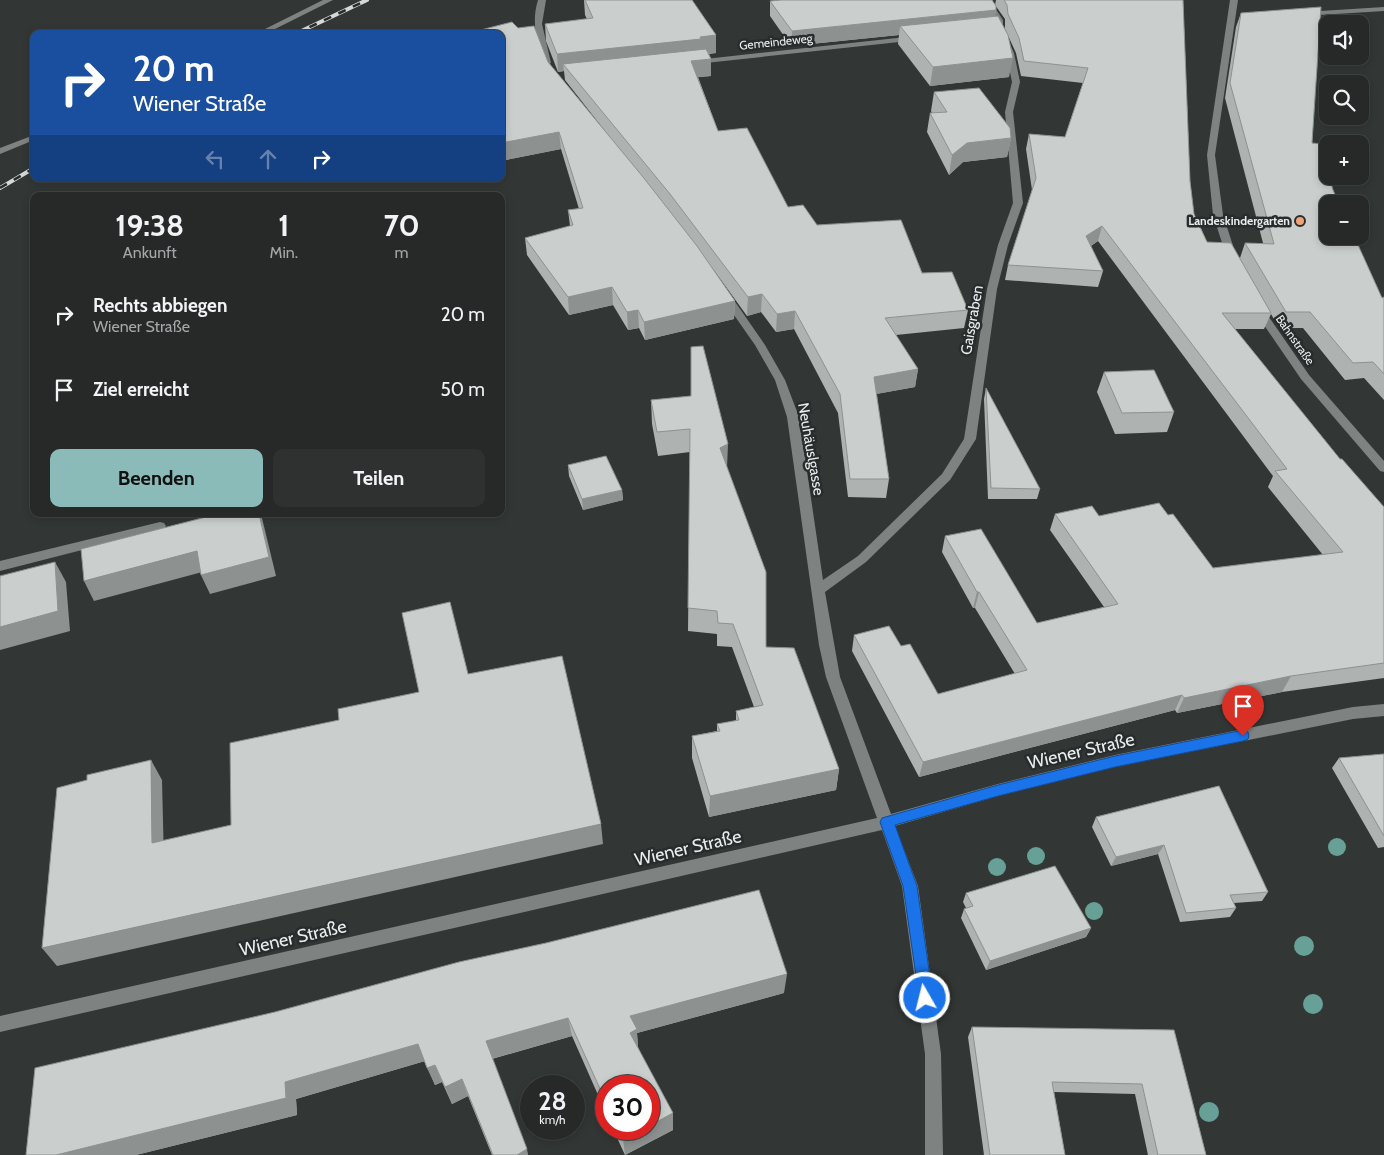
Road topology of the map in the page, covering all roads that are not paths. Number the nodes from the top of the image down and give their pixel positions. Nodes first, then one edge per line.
1 (329, 0) edge
2 (542, 0) edge
3 (986, 0) edge
4 (1234, 0) edge
5 (1384, 9) edge
6 (1297, 14) edge
7 (267, 30) edge
8 (927, 36) edge
9 (686, 63) edge
10 (551, 71) edge
11 (30, 139) edge
12 (0, 151) edge
13 (1235, 266) edge
14 (717, 284) edge
15 (1253, 299) edge
16 (1384, 468) edge
17 (160, 526) dead end
18 (0, 566) edge
19 (818, 590) junction
20 (1384, 710) edge
21 (887, 822) junction
22 (0, 1024) edge
23 (934, 1155) edge

1 - 7 street
2 - 10 street
3 - 19 street, Gaisgraben
4 - 13 street
5 - 6 street
8 - 9 street, Gemeindeweg
11 - 12 street
14 - 19 street, Neuhäuslgasse
15 - 16 street, Bahnstraße
17 - 18 street
19 - 21 street, Neuhäuslgasse
20 - 21 street, Wiener Straße
21 - 22 street, Wiener Straße
21 - 23 street, Neuhäuslgasse

